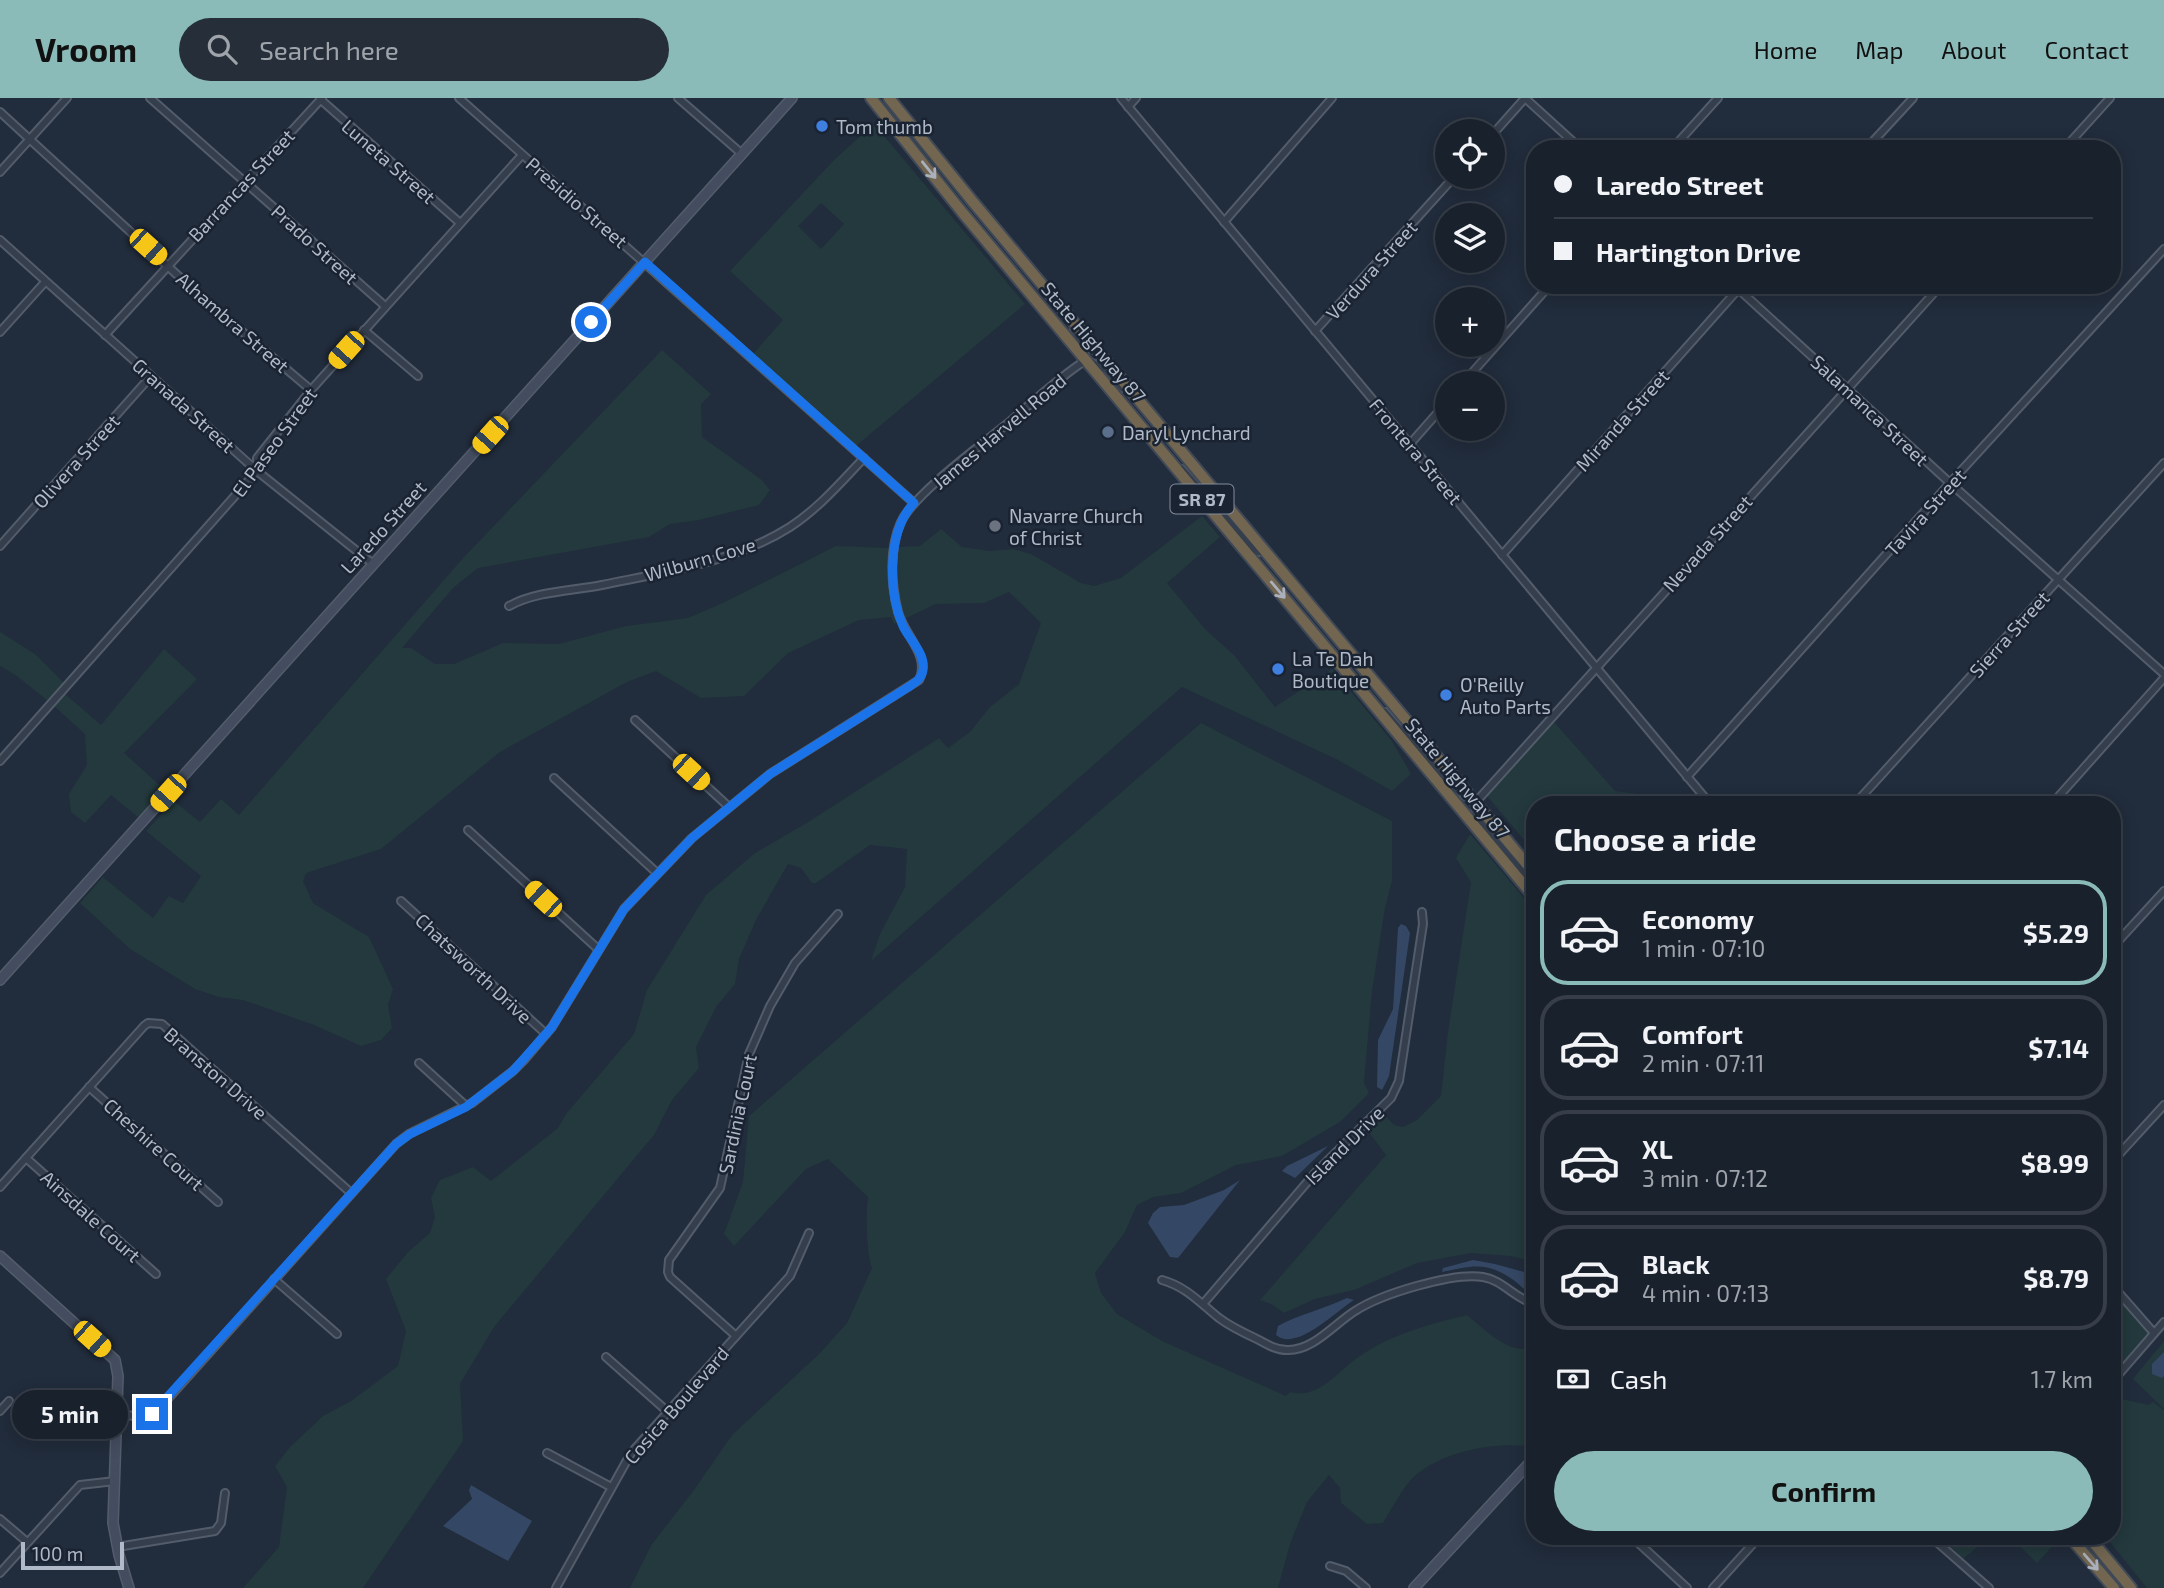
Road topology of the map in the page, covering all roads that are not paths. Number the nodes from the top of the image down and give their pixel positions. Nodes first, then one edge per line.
1 (67, 98) edge
2 (150, 98) edge
3 (459, 98) edge
4 (678, 98) edge
5 (792, 98) edge
6 (871, 98) edge
7 (889, 98) edge
8 (1121, 98) edge
9 (1136, 98) edge
10 (1332, 98) edge
11 (1525, 98) edge
12 (1718, 98) edge
13 (1913, 98) edge
14 (2110, 98) edge
15 (320, 99) edge
16 (1128, 107) junction
17 (0, 112) edge
18 (1505, 120) edge
19 (30, 139) junction
20 (1571, 140) edge
21 (1680, 140) edge
22 (1875, 140) edge
23 (2072, 140) edge
24 (742, 154) junction
25 (522, 155) junction
26 (0, 172) edge
27 (245, 181) junction
28 (1443, 189) edge
29 (1224, 222) junction
30 (460, 223) junction
31 (1001, 234) junction
32 (0, 240) edge
33 (2164, 249) edge
34 (645, 262) junction
35 (167, 265) junction
36 (45, 282) junction
37 (1542, 294) edge
38 (1732, 294) edge
39 (1745, 294) edge
40 (1933, 294) edge
41 (385, 306) junction
42 (364, 330) junction
43 (0, 331) edge
44 (1315, 331) junction
45 (105, 335) junction
46 (1086, 360) junction
47 (1475, 371) edge
48 (151, 376) junction
49 (418, 376) dead end
50 (1847, 389) junction
51 (311, 390) junction
52 (1435, 415) edge
53 (1410, 443) junction
54 (1182, 451) junction
55 (1167, 457) junction
56 (864, 458) junction
57 (2164, 463) edge
58 (257, 471) junction
59 (1950, 483) junction
60 (914, 503) junction
61 (0, 545) edge
62 (1266, 552) junction
63 (1502, 555) junction
64 (373, 564) junction
65 (2059, 579) junction
66 (509, 606) dead end
67 (1596, 668) junction
68 (2164, 676) edge
69 (1368, 697) junction
70 (635, 720) dead end
71 (0, 761) edge
72 (1687, 777) junction
73 (554, 778) dead end
74 (1703, 796) edge
75 (1862, 796) edge
76 (2059, 796) edge
77 (1475, 803) junction
78 (729, 807) junction
79 (468, 830) dead end
80 (1526, 863) edge
81 (657, 873) junction
82 (1526, 876) edge
83 (1526, 887) edge
84 (2164, 891) edge
85 (401, 901) dead end
86 (1422, 912) dead end
87 (838, 914) dead end
88 (2121, 938) edge
89 (598, 950) junction
90 (0, 980) edge
91 (546, 1034) junction
92 (419, 1063) dead end
93 (89, 1087) junction
94 (2164, 1105) edge
95 (466, 1107) junction
96 (2121, 1152) edge
97 (26, 1158) junction
98 (0, 1187) edge
99 (351, 1193) junction
100 (218, 1202) dead end
101 (809, 1233) dead end
102 (0, 1256) edge
103 (156, 1274) dead end
104 (274, 1279) junction
105 (1162, 1280) dead end
106 (2121, 1295) edge
107 (1526, 1301) edge
108 (1203, 1304) junction
109 (2164, 1322) edge
110 (337, 1334) dead end
111 (2154, 1334) junction
112 (736, 1336) junction
113 (606, 1357) dead end
114 (2121, 1372) edge
115 (9, 1401) dead end
116 (0, 1412) edge
117 (668, 1412) junction
118 (116, 1414) junction
119 (547, 1453) dead end
120 (1526, 1467) edge
121 (115, 1481) junction
122 (611, 1487) junction
123 (225, 1493) dead end
124 (0, 1519) edge
125 (27, 1542) junction
126 (1641, 1545) edge
127 (1752, 1545) edge
128 (1940, 1545) edge
129 (2077, 1545) edge
130 (2095, 1545) edge
131 (117, 1547) junction
132 (1330, 1566) dead end
133 (0, 1573) edge
134 (2129, 1587) edge
135 (129, 1588) edge
136 (556, 1588) edge
137 (1366, 1588) edge
138 (1413, 1588) edge
139 (1687, 1588) edge
140 (1713, 1588) edge
141 (1989, 1588) edge
142 (2114, 1588) edge

1 - 19 street
2 - 27 street, Prado Street
3 - 25 street, Presidio Street
4 - 24 street
5 - 24 street, Laredo Street
6 -> 46 highway, State Highway 87 / SR 87
7 - 31 highway, SR 87
8 - 16 street, Frontera Street
9 - 16 street
10 - 29 street
11 - 18 street
11 - 20 street
12 - 21 street
13 - 22 street
14 - 23 street
15 - 27 street, Barrancas Street
15 - 30 street, Luneta Street
16 - 29 street, Frontera Street
17 - 19 street, Alhambra Street
19 - 26 street
19 - 35 street, Alhambra Street
24 - 34 street, Laredo Street
25 - 30 street, El Paseo Street
25 - 34 street, Presidio Street
27 - 35 street, Barrancas Street
27 - 41 street, Prado Street
28 - 44 street, Verdura Street
29 - 44 street, Frontera Street
30 - 41 street, El Paseo Street
31 - 46 street
31 - 54 highway, SR 87
32 - 36 street, Granada Street
33 - 59 street, Tavira Street
34 - 56 street, Presidio Street
34 - 64 street, Laredo Street
35 - 45 street, Barrancas Street
35 - 51 street, Alhambra Street
36 - 43 street
36 - 45 street, Granada Street
37 - 47 street
38 - 63 street, Miranda Street
39 - 50 street, Salamanca Street
40 - 50 street, Nevada Street
41 - 42 street, El Paseo Street
42 - 49 street
42 - 51 street, El Paseo Street
44 - 53 street, Frontera Street
45 - 48 street, Granada Street
46 - 54 street
46 - 55 highway, State Highway 87 / SR 87
46 - 60 street, James Harvell Road
48 - 58 street, Granada Street
48 - 61 street, Olivera Street
50 - 59 street, Salamanca Street
50 - 67 street, Nevada Street
51 - 58 street, El Paseo Street
52 - 53 street
53 - 63 street, Frontera Street
54 - 62 highway, SR 87
55 - 62 street
55 -> 69 highway, State Highway 87 / SR 87
56 - 60 street, Presidio Street
56 - 66 street, Wilburn Cove
57 - 65 street, Sierra Street
58 - 64 street, Granada Street
58 - 71 street, El Paseo Street
59 - 65 street, Salamanca Street
59 - 72 street, Tavira Street
60 - 78 street
62 - 77 highway, SR 87
63 - 67 street, Frontera Street
64 - 90 street, Laredo Street
65 - 68 street, Salamanca Street
65 - 75 street, Sierra Street
67 - 72 street, Frontera Street
67 - 77 street, Nevada Street
68 - 76 street
69 - 77 street
69 - 83 highway, State Highway 87 / SR 87
70 - 78 street
72 - 74 street, Frontera Street
73 - 81 street
77 - 80 highway, SR 87
77 - 82 street
78 - 81 street
79 - 89 street
81 - 89 street
84 - 88 street
85 - 91 street, Chatsworth Drive
86 - 108 street, Island Drive
87 - 112 street, Sardinia Court
89 - 91 street
91 - 95 street
92 - 95 street
93 - 97 street, Branston Drive
93 - 99 street, Branston Drive
93 - 100 street, Cheshire Court
94 - 96 street
95 - 99 street
97 - 98 street, Branston Drive
97 - 103 street, Ainsdale Court
99 - 104 street
101 - 112 street, Cosica Boulevard
102 - 118 street
104 - 110 street
104 - 118 street
105 - 108 street
106 - 111 street
107 - 108 street
109 - 111 street
111 - 114 street
112 - 117 street, Cosica Boulevard
113 - 117 street
115 - 116 street
117 - 122 street, Cosica Boulevard
118 - 121 street
119 - 122 street
120 - 138 street
121 - 125 street
121 - 131 street
122 - 136 street, Cosica Boulevard
123 - 131 street
124 - 125 street
125 - 133 street
126 - 139 street
127 - 140 street
128 - 141 street
129 -> 142 highway
130 - 134 highway
131 - 135 street
132 - 137 street

